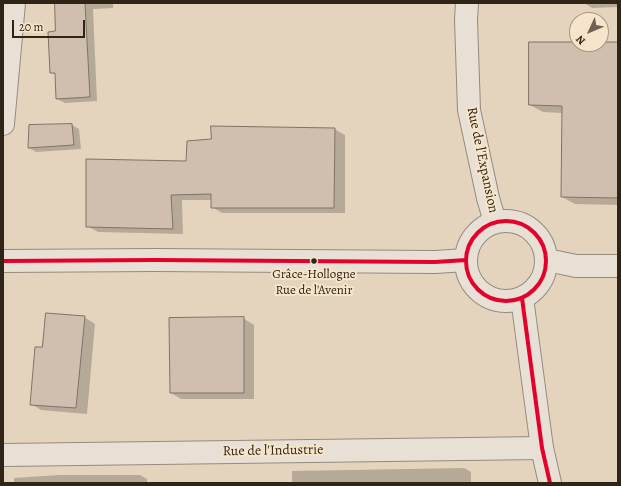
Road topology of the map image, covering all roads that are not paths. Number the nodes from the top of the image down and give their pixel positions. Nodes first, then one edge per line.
1 (14, 3) edge
2 (468, 3) edge
3 (3, 124) edge
4 (495, 222) junction
5 (466, 260) junction
6 (547, 260) junction
7 (3, 261) edge
8 (618, 266) edge
9 (522, 298) junction
10 (542, 448) junction
11 (3, 455) edge
12 (550, 483) edge

1 - 3 street
2 - 4 street, Rue de l'Expansion
4 - 5 street
4 - 6 street
5 - 7 street
5 - 9 street
6 - 8 street
6 - 9 street
9 - 10 street
10 - 11 street, Rue de l'Industrie
10 - 12 street

